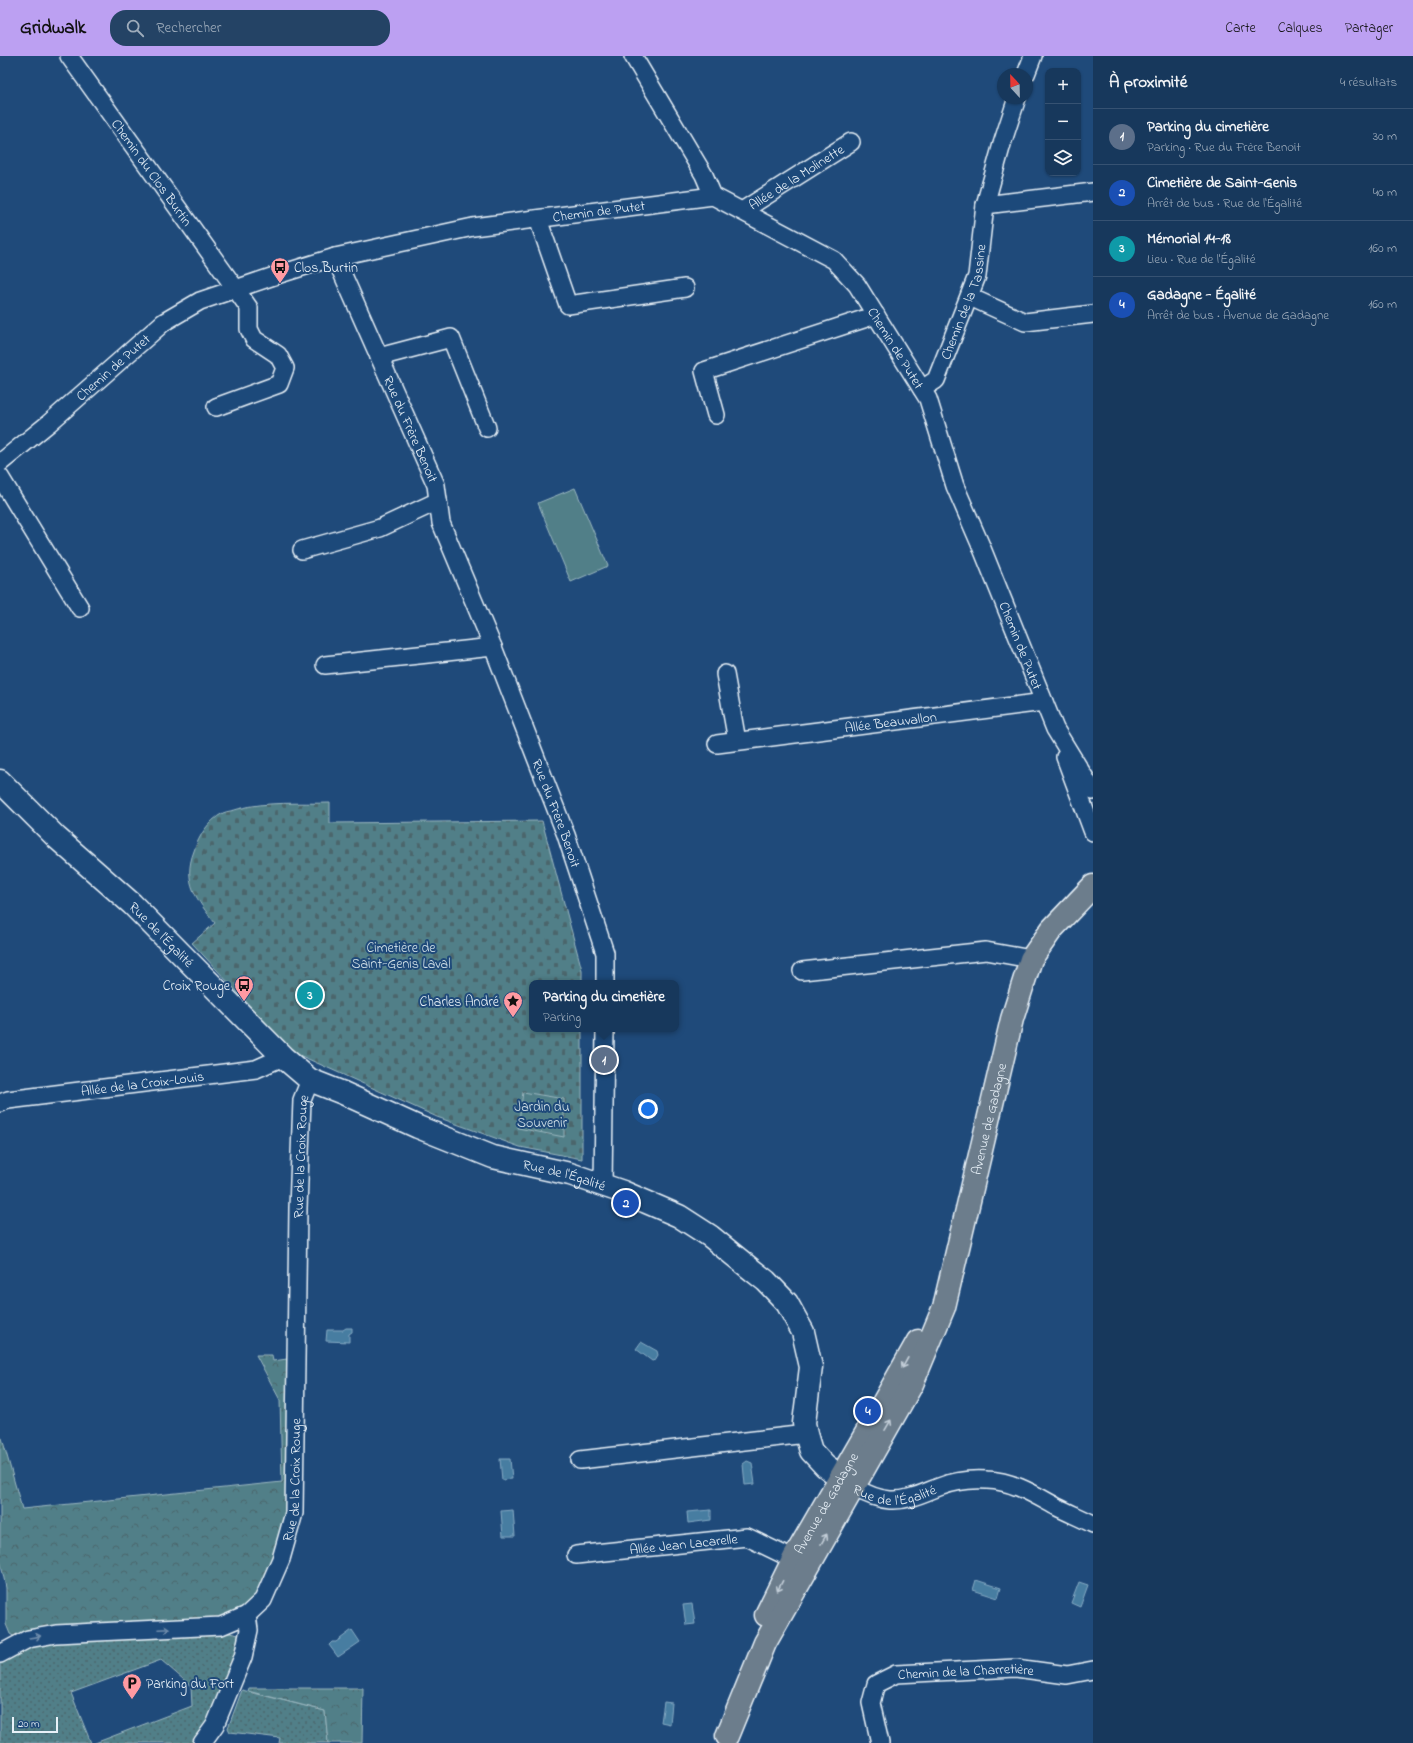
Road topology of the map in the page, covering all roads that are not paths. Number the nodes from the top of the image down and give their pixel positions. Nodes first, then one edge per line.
1 (69, 56) edge
2 (633, 56) edge
3 (1033, 56) edge
4 (1028, 68) edge
5 (1015, 104) edge
6 (851, 142) dead end
7 (1093, 192) edge
8 (713, 196) junction
9 (985, 205) junction
10 (742, 211) junction
11 (538, 218) junction
12 (335, 257) junction
13 (236, 288) junction
14 (685, 288) dead end
15 (970, 297) junction
16 (1093, 314) edge
17 (876, 315) junction
18 (379, 357) junction
19 (922, 389) junction
20 (216, 407) dead end
21 (716, 415) dead end
22 (487, 428) dead end
23 (0, 463) edge
24 (0, 477) edge
25 (438, 501) junction
26 (302, 550) dead end
27 (80, 608) dead end
28 (493, 647) junction
29 (325, 665) dead end
30 (724, 674) dead end
31 (1044, 702) junction
32 (1058, 735) junction
33 (737, 741) junction
34 (717, 744) dead end
35 (0, 781) edge
36 (1093, 791) edge
37 (1093, 832) edge
38 (1093, 886) edge
39 (1031, 959) junction
40 (802, 971) dead end
41 (605, 980) edge
42 (605, 1032) edge
43 (282, 1057) junction
44 (310, 1080) junction
45 (0, 1103) edge
46 (603, 1185) junction
47 (806, 1434) junction
48 (580, 1460) dead end
49 (847, 1483) junction
50 (1093, 1524) edge
51 (576, 1555) dead end
52 (801, 1563) junction
53 (247, 1615) junction
54 (0, 1654) edge
55 (1093, 1670) edge
56 (727, 1740) edge
57 (202, 1743) edge
58 (880, 1743) edge

1 - 13 street, Chemin du Clos Burtin
2 - 8 street
3 - 4 street
5 - 9 street, Chemin de la Tassine
6 - 10 street, Allée de la Molinette
7 - 9 street
8 - 10 street, Chemin de Putet
8 - 11 street, Chemin de Putet
9 - 15 street, Chemin de la Tassine
10 - 17 street, Chemin de Putet
11 - 12 street, Chemin de Putet
11 - 14 street, Chemin de Putet
12 - 13 street, Chemin de Putet
12 - 18 street, Rue du Frère Benoit
13 - 20 street
13 - 23 street, Chemin de Putet
15 - 16 street
15 - 19 street, Chemin de la Tassine
17 - 19 street, Chemin de Putet
17 - 21 street
18 - 22 street, Rue du Frère Benoit
18 - 25 street, Rue du Frère Benoit
19 - 31 street, Chemin de Putet
24 - 27 street
25 - 26 street, Rue du Frère Benoit
25 - 28 street, Rue du Frère Benoit
28 - 29 street
28 - 41 street, Rue du Frère Benoit
30 - 33 street
31 - 32 street, Chemin de Putet
31 - 33 street, Allée Beauvallon
32 - 36 street, Chemin de Putet
32 - 37 street, Chemin de Putet
33 - 34 street, Allée Beauvallon
35 - 43 street, Rue de l'Égalité
38 - 39 main road, Avenue de Gadagne
39 - 40 street
39 - 49 main road, Avenue de Gadagne
42 - 46 street
43 - 44 street, Rue de l'Égalité
43 - 45 street, Allée de la Croix-Louis
44 - 46 street, Rue de l'Égalité
44 - 53 street, Rue de la Croix Rouge
46 - 47 street, Rue de l'Égalité
47 - 48 street
47 - 49 street, Rue de l'Égalité
49 - 50 street, Rue de l'Égalité
49 - 52 main road, Avenue de Gadagne
51 - 52 street, Allée Jean Lacarelle
52 - 56 main road, Avenue de Gadagne
54 -> 53 street, Rue de la Croix Rouge
53 - 57 street
55 - 58 street, Chemin de la Charretière

